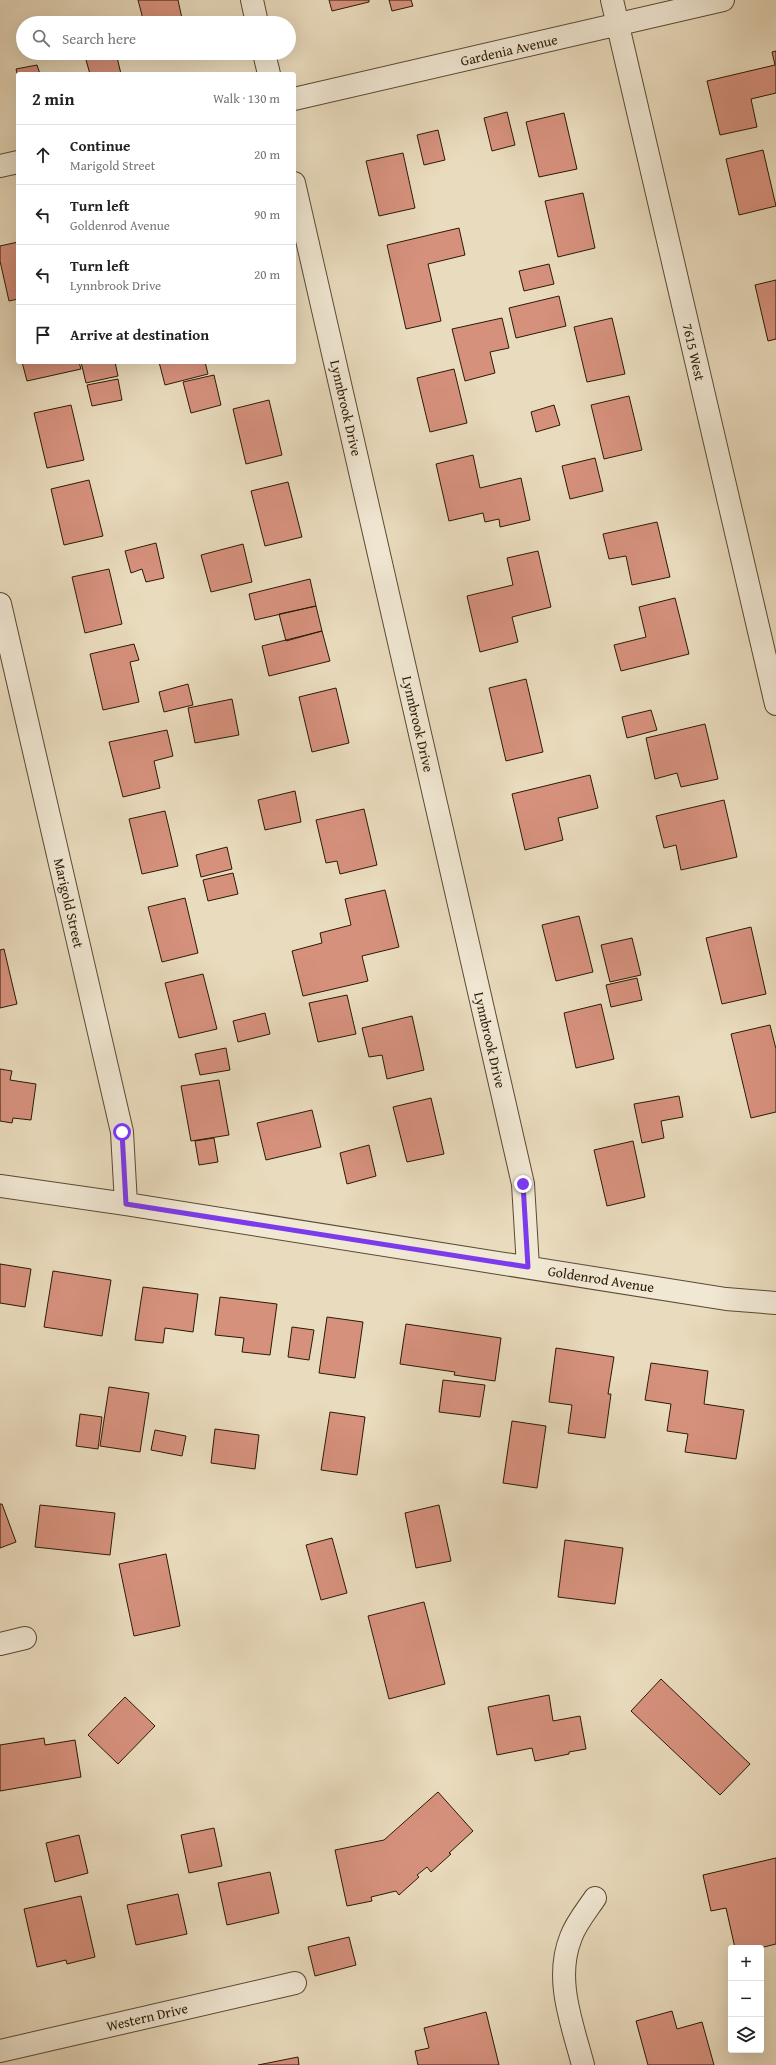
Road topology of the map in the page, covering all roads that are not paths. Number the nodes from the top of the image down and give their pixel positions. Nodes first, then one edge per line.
1 (252, 0) edge
2 (612, 0) edge
3 (723, 0) edge
4 (255, 16) edge
5 (618, 25) junction
6 (266, 60) edge
7 (269, 72) edge
8 (296, 99) edge
9 (16, 162) edge
10 (0, 166) edge
11 (296, 192) edge
12 (0, 604) edge
13 (776, 704) edge
14 (0, 1186) edge
15 (126, 1204) junction
16 (528, 1267) junction
17 (776, 1303) edge
18 (25, 1638) dead end
19 (0, 1644) edge
20 (595, 1898) dead end
21 (295, 1983) dead end
22 (0, 2051) edge
23 (582, 2065) edge

1 - 4 street
2 - 5 street, 7615 West
3 - 5 street, Gardenia Avenue
5 - 8 street, Gardenia Avenue
5 - 13 street, 7615 West
6 - 7 street
9 - 10 street
11 - 16 street, Lynnbrook Drive
12 - 15 street, Marigold Street
14 - 15 street, Goldenrod Avenue
15 - 16 street, Goldenrod Avenue
16 - 17 street, Goldenrod Avenue
18 - 19 street
20 - 23 street
21 - 22 street, Western Drive

